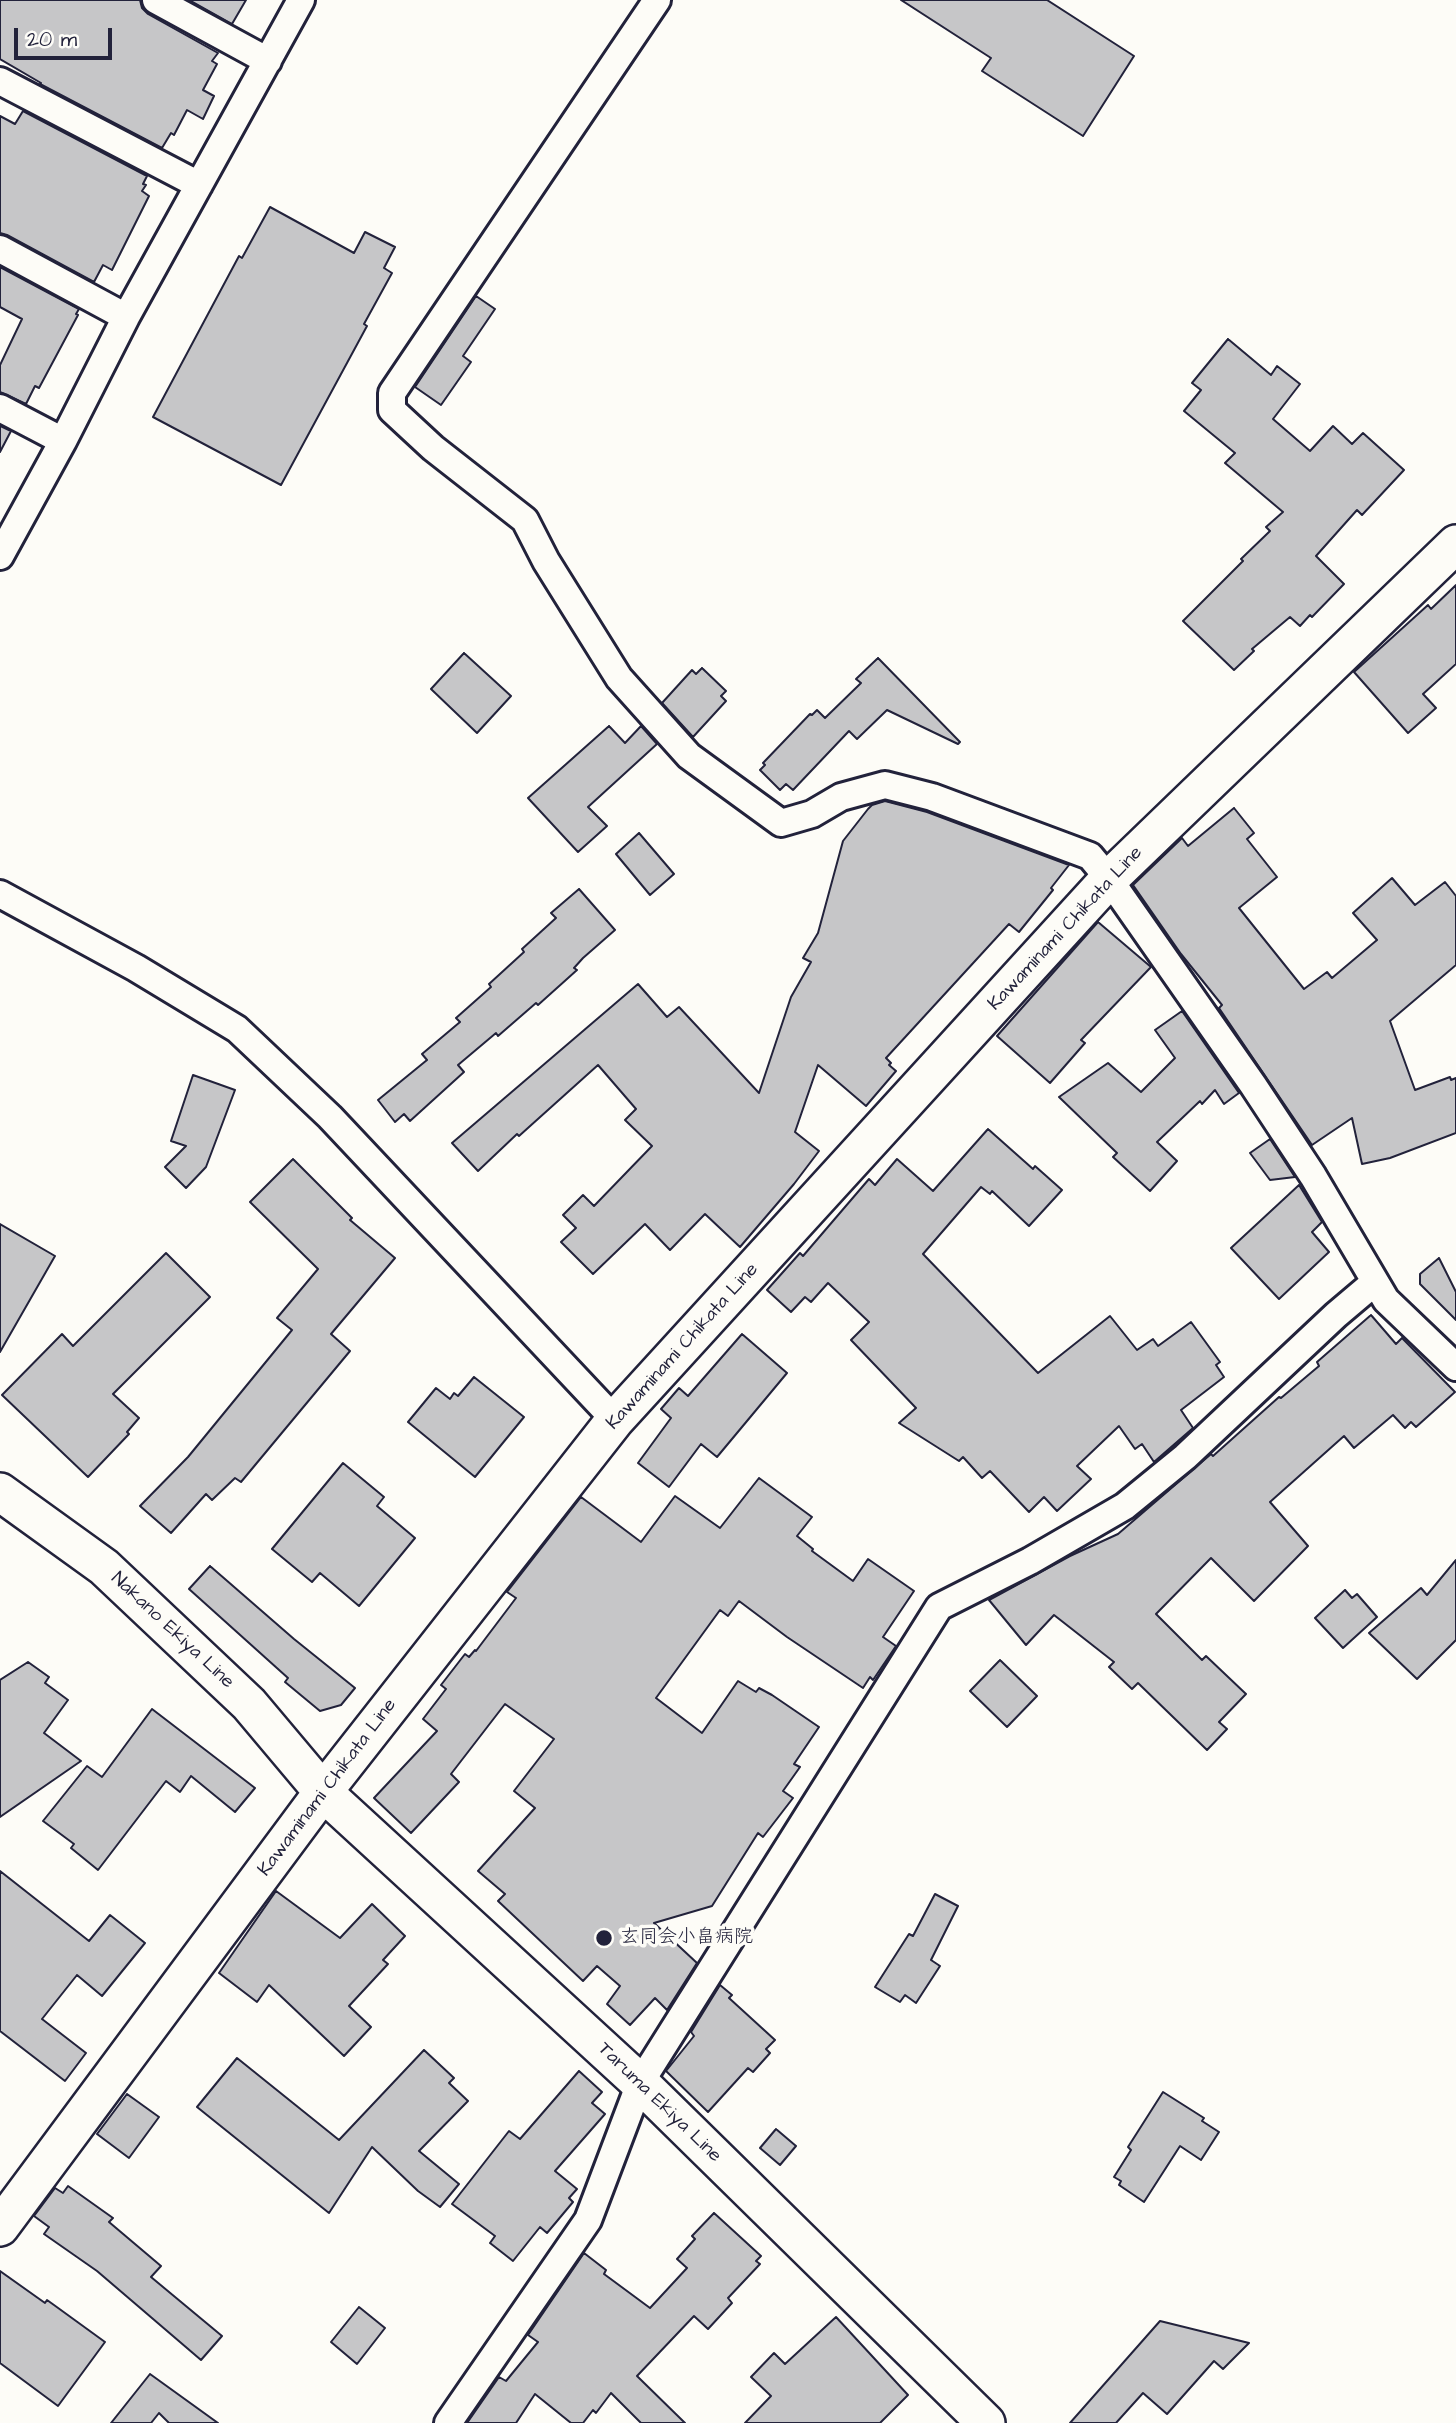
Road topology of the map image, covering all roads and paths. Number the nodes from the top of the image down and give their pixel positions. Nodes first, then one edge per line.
1 (156, 0) edge
2 (301, 0) edge
3 (657, 0) edge
4 (268, 61) junction
5 (0, 81) edge
6 (199, 185) junction
7 (0, 249) edge
8 (126, 317) junction
9 (0, 408) edge
10 (63, 440) junction
11 (1456, 544) edge
12 (0, 556) edge
13 (1109, 879) junction
14 (0, 894) edge
15 (1375, 1282) junction
16 (1456, 1367) edge
17 (615, 1420) junction
18 (0, 1492) edge
19 (323, 1792) junction
20 (640, 2083) junction
21 (0, 2227) edge
22 (449, 2423) edge
23 (986, 2423) edge

1 - 4 street
2 - 4 street
3 - 13 street
4 - 6 street
5 - 6 street
6 - 8 street
7 - 8 street
8 - 10 street
9 - 10 street
10 - 12 street
11 - 13 main road, Kawaminami Chikata Line
13 - 15 street
13 - 17 main road, Kawaminami Chikata Line
14 - 17 street
15 - 16 street
15 - 20 street
17 - 19 main road, Kawaminami Chikata Line
18 - 19 main road, Nakano Ekiya Line
19 - 20 main road, Taruma Ekiya Line
19 - 21 main road, Kawaminami Chikata Line
20 - 22 street
20 - 23 main road, Taruma Ekiya Line

